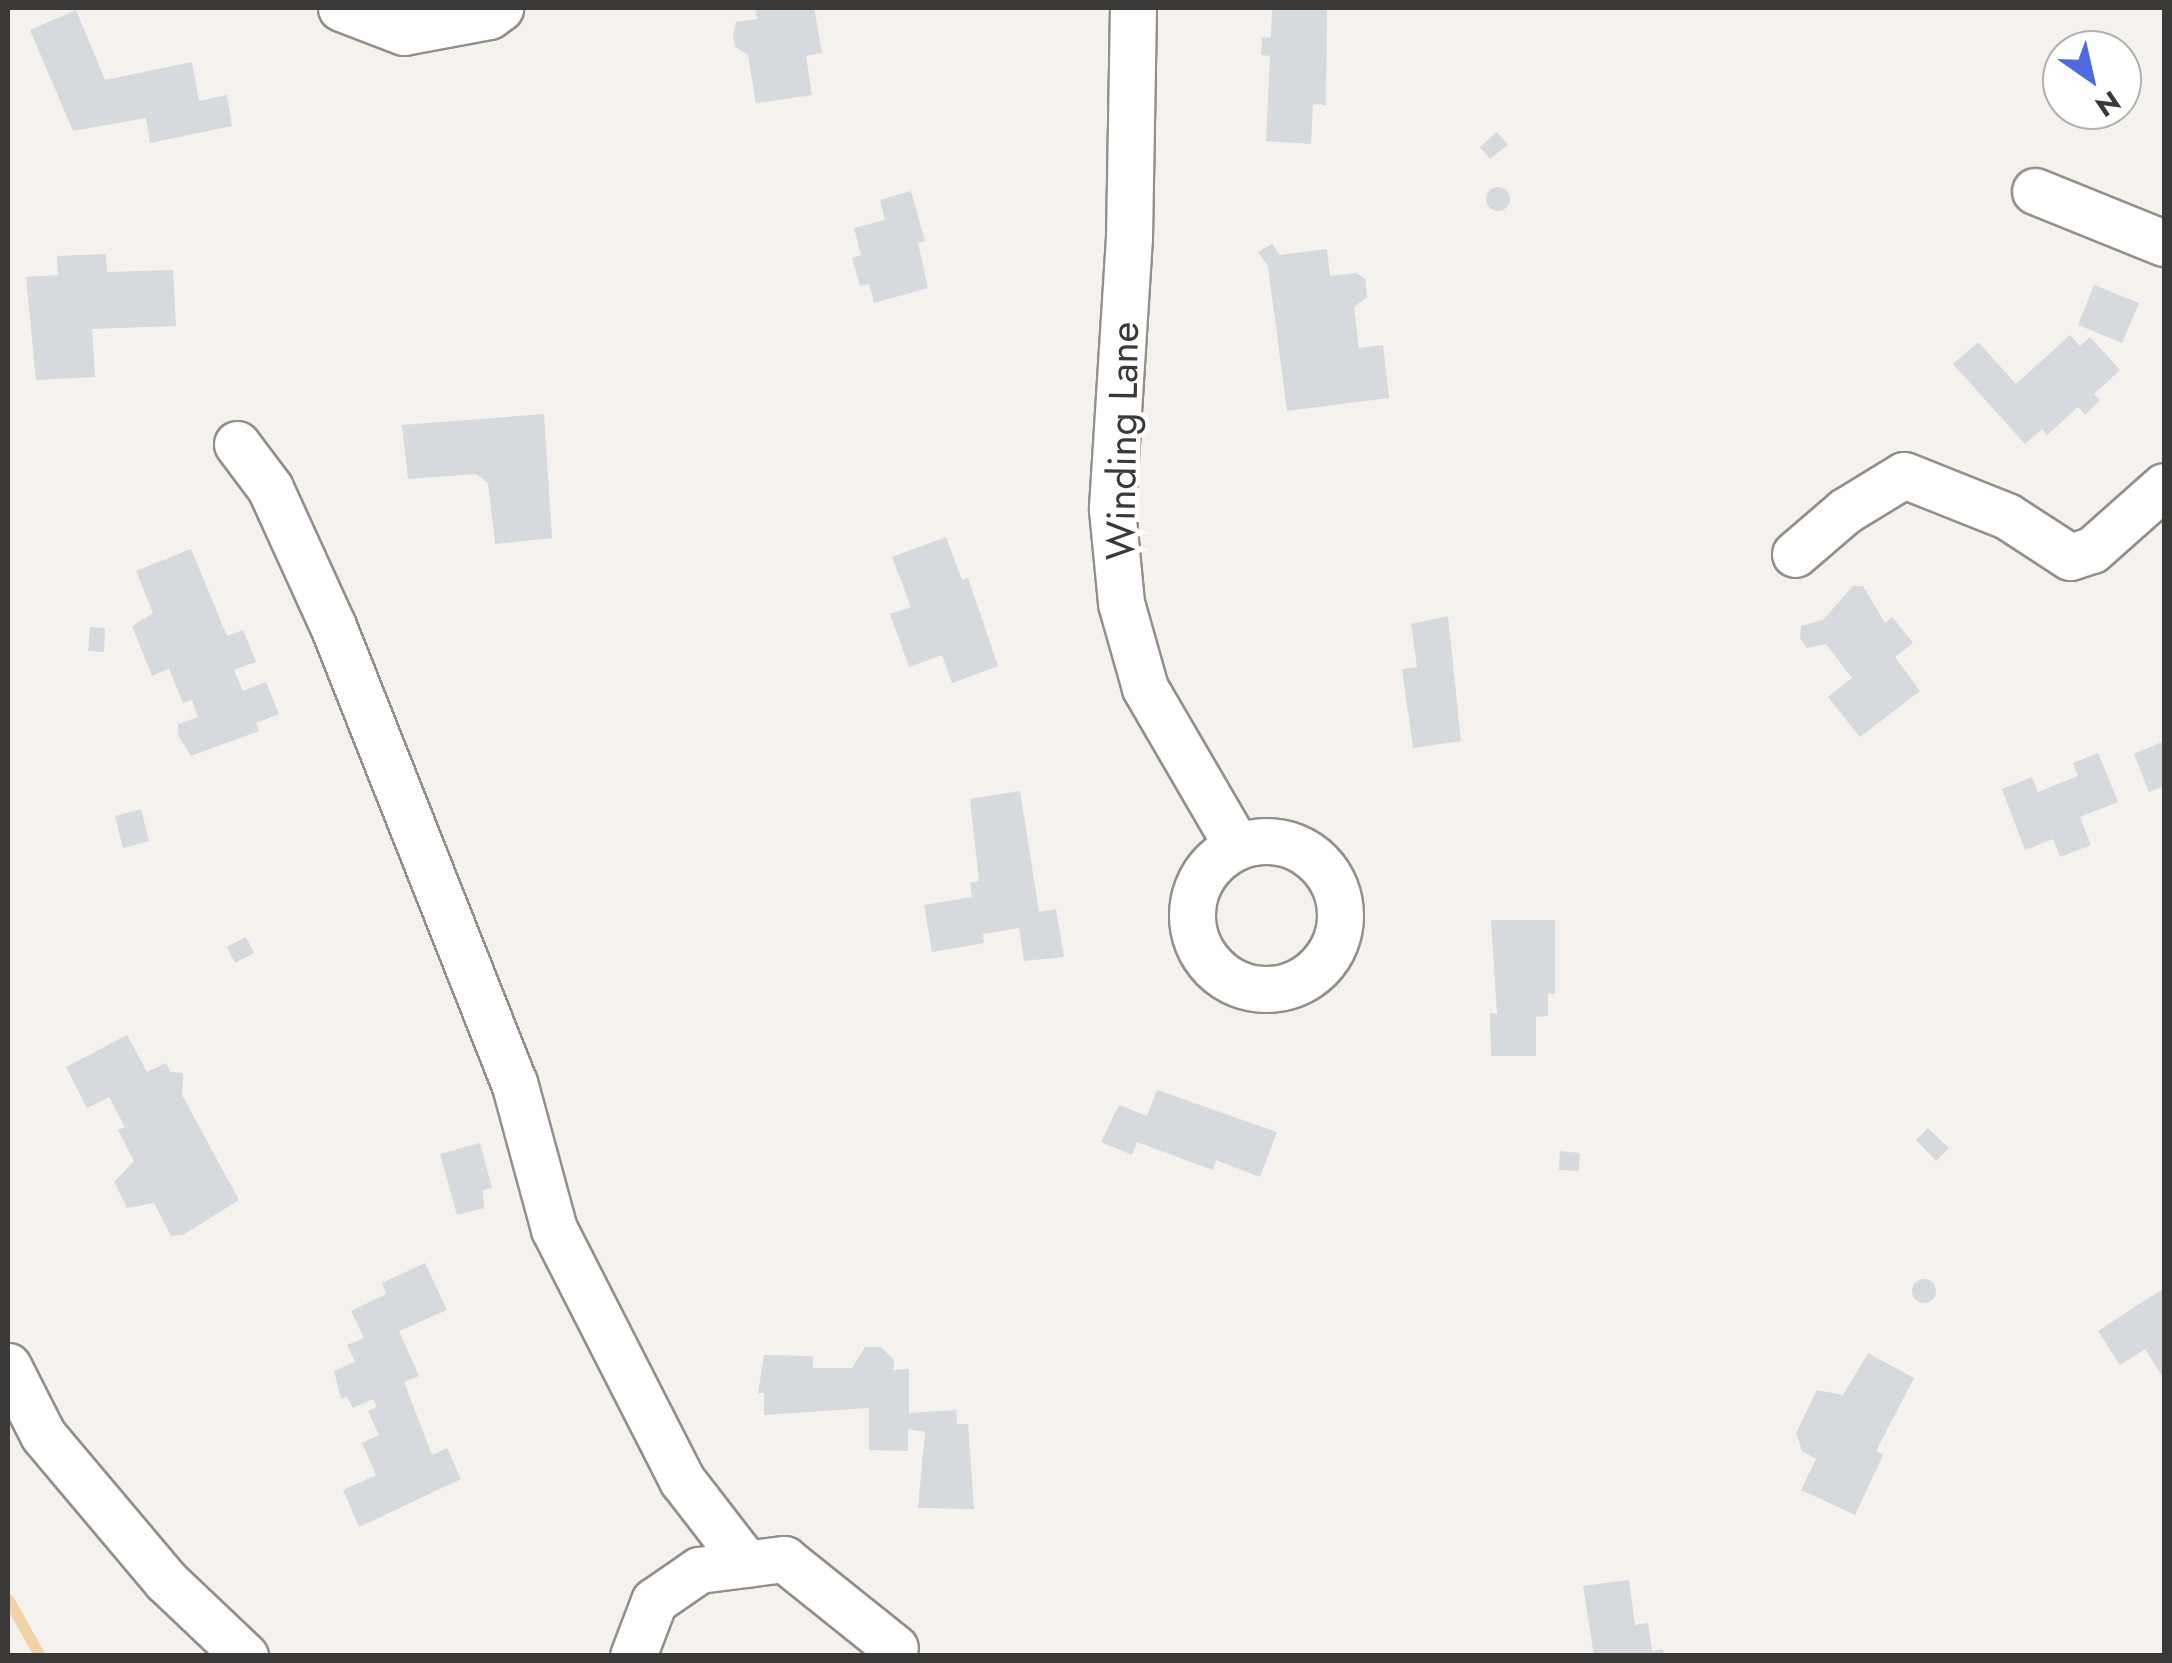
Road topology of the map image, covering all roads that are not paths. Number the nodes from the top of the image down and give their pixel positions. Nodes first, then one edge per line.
1 (340, 8) edge
2 (500, 8) edge
3 (1133, 8) edge
4 (2035, 191) dead end
5 (2164, 243) edge
6 (237, 444) dead end
7 (2164, 486) edge
8 (1795, 554) dead end
9 (1237, 846) dead end
10 (8, 1366) edge
11 (747, 1564) junction
12 (894, 1648) dead end
13 (245, 1656) edge
14 (633, 1656) edge

1 - 2 street
3 - 9 street, Winding Lane
4 - 5 street
6 - 11 street
7 - 8 street
10 - 13 street
11 - 12 street
11 - 14 street

